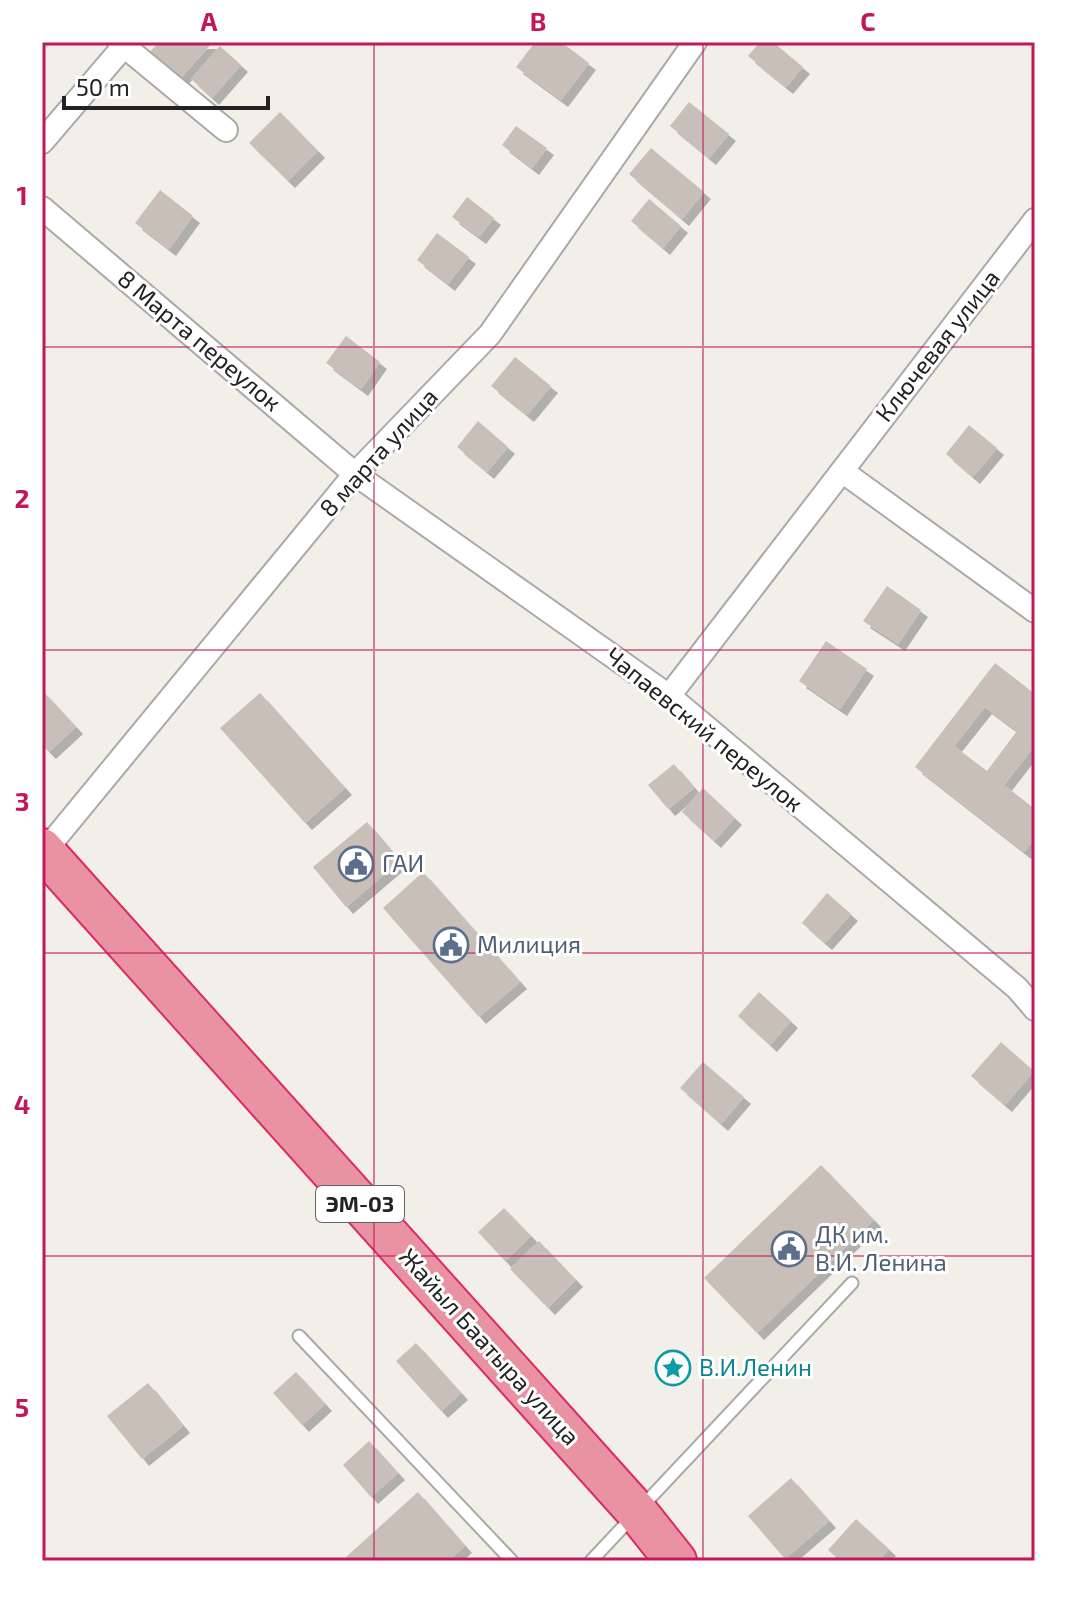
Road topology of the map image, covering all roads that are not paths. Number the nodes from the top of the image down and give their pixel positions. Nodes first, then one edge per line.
1 (695, 42) edge
2 (121, 44) edge
3 (226, 130) dead end
4 (42, 142) edge
5 (42, 208) edge
6 (1035, 220) edge
7 (842, 471) junction
8 (355, 474) junction
9 (1035, 611) edge
10 (669, 696) junction
11 (43, 850) edge
12 (1035, 1009) edge
13 (852, 1283) dead end
14 (299, 1336) dead end
15 (637, 1512) junction
16 (512, 1561) edge
17 (591, 1561) edge
18 (676, 1561) edge

1 - 8 street, 8 марта улица
2 - 3 street
2 - 4 street
5 - 8 street, 8 Марта переулок
6 - 7 street, Ключевая улица
7 - 9 street
7 - 10 street, Ключевая улица
8 - 10 street, Чапаевский переулок
8 - 11 street, 8 марта улица
10 - 12 street, Чапаевский переулок
11 - 15 highway, Жайыл Баатыра улица / ЭМ-03
13 - 15 lane
14 - 16 lane
15 - 17 lane
15 - 18 highway, Жайыл Баатыра улица / ЭМ-03

